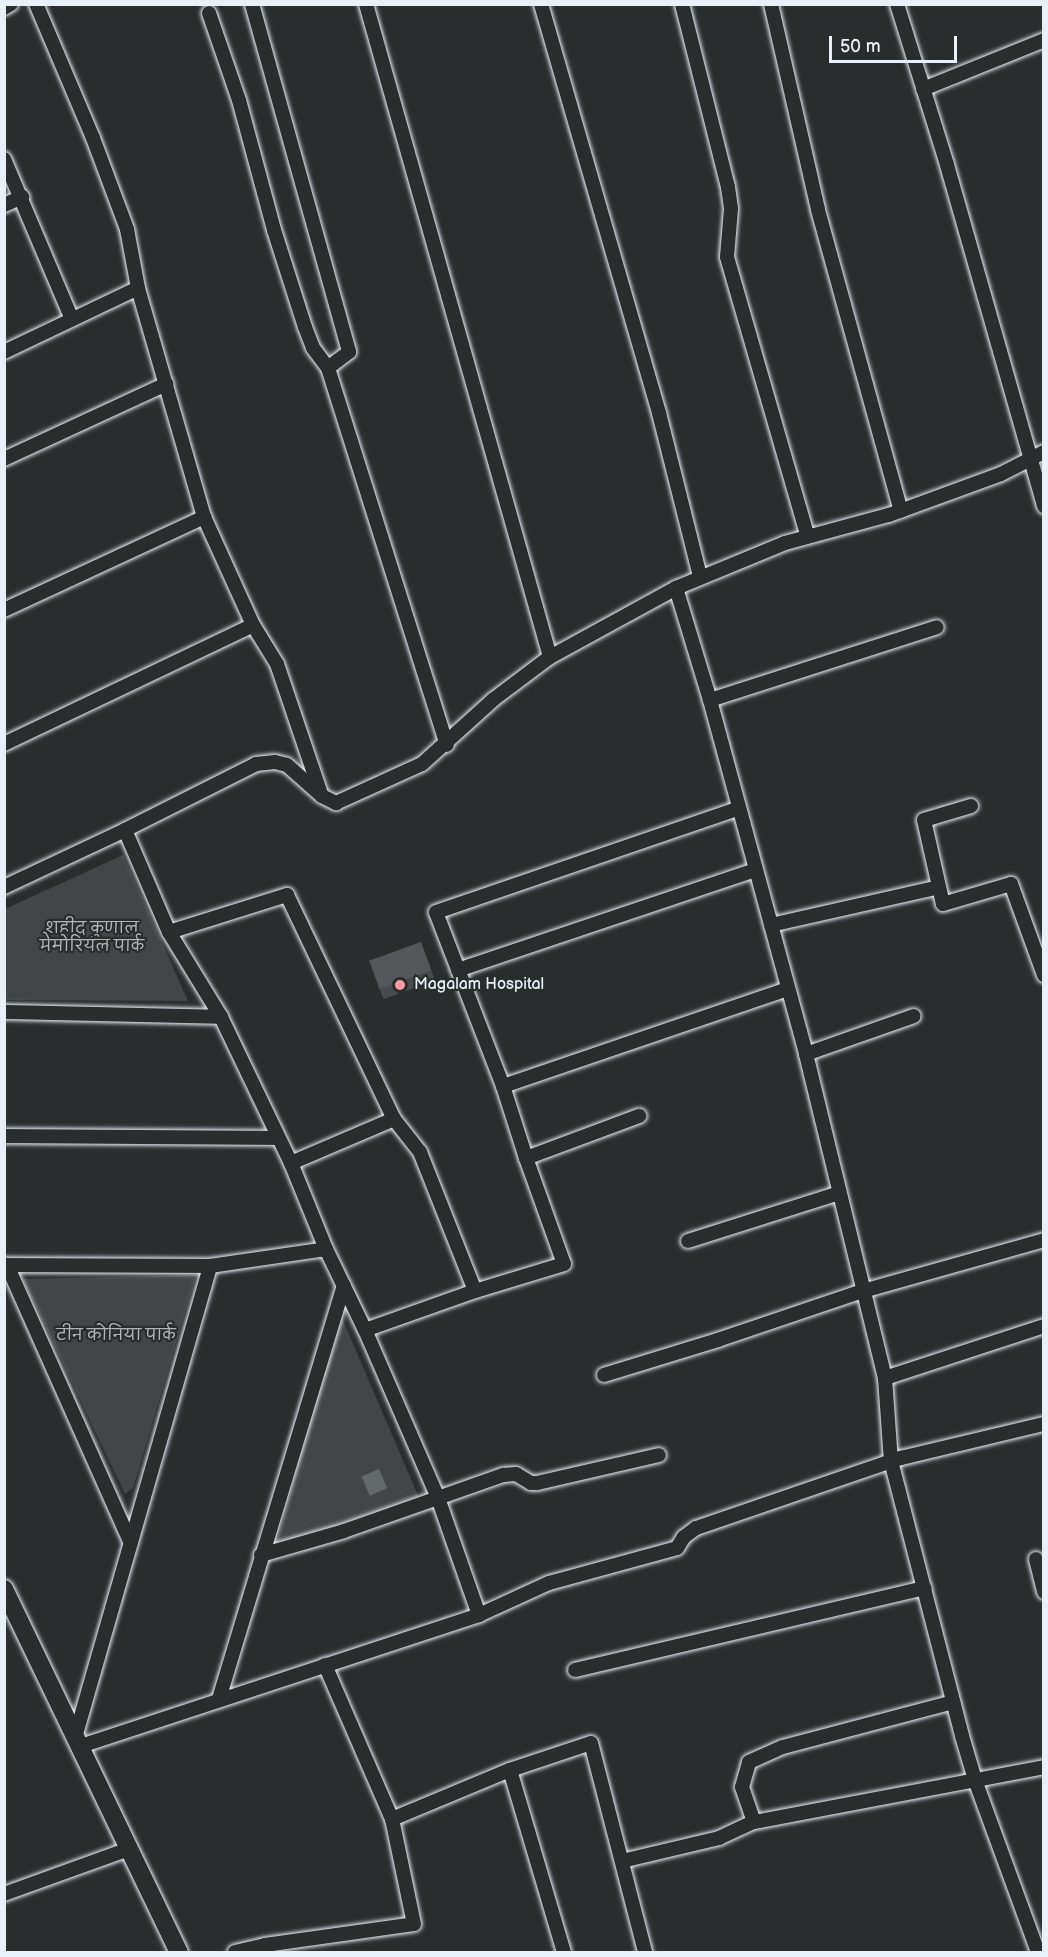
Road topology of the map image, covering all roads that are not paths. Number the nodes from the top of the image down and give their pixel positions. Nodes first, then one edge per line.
1 (11, 4) edge
2 (36, 4) edge
3 (252, 4) edge
4 (366, 4) edge
5 (541, 4) edge
6 (682, 4) edge
7 (771, 4) edge
8 (897, 4) edge
9 (4, 8) edge
10 (209, 13) dead end
11 (1044, 40) edge
12 (923, 89) junction
13 (4, 159) edge
14 (22, 197) junction
15 (4, 205) edge
16 (138, 288) junction
17 (72, 319) junction
18 (4, 352) edge
19 (328, 368) junction
20 (166, 384) junction
21 (1037, 455) edge
22 (4, 459) edge
23 (1044, 506) edge
24 (901, 511) junction
25 (204, 517) junction
26 (808, 537) junction
27 (700, 576) junction
28 (676, 588) junction
29 (4, 610) edge
30 (253, 625) junction
31 (937, 627) dead end
32 (550, 657) junction
33 (710, 700) junction
34 (4, 744) edge
35 (447, 745) junction
36 (322, 796) junction
37 (971, 806) dead end
38 (739, 808) junction
39 (125, 830) junction
40 (756, 870) junction
41 (4, 886) edge
42 (939, 887) junction
43 (771, 925) junction
44 (168, 932) junction
45 (458, 970) junction
46 (1044, 975) edge
47 (788, 989) junction
48 (4, 1012) edge
49 (914, 1016) dead end
50 (221, 1017) junction
51 (806, 1054) junction
52 (503, 1086) junction
53 (639, 1116) dead end
54 (394, 1119) junction
55 (4, 1136) edge
56 (278, 1138) junction
57 (526, 1158) junction
58 (291, 1163) junction
59 (839, 1193) junction
60 (688, 1240) dead end
61 (1044, 1240) edge
62 (326, 1249) junction
63 (6, 1265) edge
64 (210, 1266) junction
65 (344, 1286) junction
66 (475, 1291) junction
67 (863, 1291) junction
68 (1044, 1326) edge
69 (365, 1330) junction
70 (604, 1375) dead end
71 (885, 1378) junction
72 (1044, 1424) edge
73 (659, 1455) dead end
74 (891, 1461) junction
75 (438, 1498) junction
76 (131, 1543) junction
77 (261, 1555) junction
78 (1036, 1559) dead end
79 (924, 1588) junction
80 (1044, 1592) edge
81 (6, 1595) edge
82 (480, 1615) junction
83 (325, 1665) junction
84 (574, 1670) dead end
85 (219, 1700) junction
86 (953, 1702) junction
87 (78, 1740) junction
88 (1044, 1767) edge
89 (510, 1770) junction
90 (975, 1780) junction
91 (392, 1819) junction
92 (754, 1822) junction
93 (129, 1849) junction
94 (622, 1861) junction
95 (4, 1894) edge
96 (179, 1953) edge
97 (235, 1953) edge
98 (564, 1953) edge
99 (645, 1953) edge
100 (1038, 1953) edge

1 - 9 street
2 - 16 street
3 - 19 street
4 - 32 street
5 - 27 street
6 - 26 street
7 - 24 street
8 - 12 street
10 - 19 street
11 - 12 street
12 - 21 street
13 - 14 street
14 - 15 street
14 - 17 street
16 - 17 street
16 - 20 street
17 - 18 street
19 - 35 street
20 - 22 street
20 - 25 street
21 - 23 street
21 - 24 street
24 - 26 street
25 - 29 street
25 - 30 street
26 - 27 street
27 - 28 street
28 - 32 street
28 - 33 street
30 - 34 street
30 - 36 street
31 - 33 street
32 - 35 street
33 - 38 street
35 - 36 street
36 - 39 street
37 - 42 street
38 - 40 street
38 - 45 street
39 - 41 street
39 - 44 street
40 - 43 street
40 - 45 street
42 - 43 street
42 - 46 street
43 - 47 street
44 - 50 street
44 - 54 street
45 - 52 street
47 - 51 street
47 - 52 street
48 - 50 street
49 - 51 street
50 - 56 street
51 - 59 street
52 - 57 street
53 - 57 street
54 - 58 street
54 - 66 street
55 - 56 street
56 - 58 street
57 - 66 street
58 - 62 street
59 - 60 street
59 - 67 street
61 - 67 street
62 - 64 street
62 - 65 street
63 - 64 street
63 - 76 street
64 - 76 street
65 - 69 street
65 - 77 street
66 - 69 street
67 - 70 street
67 - 71 street
68 - 71 street
69 - 75 street
71 - 74 street
72 - 74 street
73 - 75 street
74 - 79 street
74 - 82 street
75 - 77 street
75 - 82 street
76 - 87 street
77 - 85 street
78 - 80 street
79 - 84 street
79 - 86 street
81 - 87 street
82 - 83 street
83 - 85 street
83 - 91 street
85 - 87 street
86 - 90 street
86 - 92 street
87 - 93 street
88 - 90 street
89 - 91 street
89 - 94 street
89 - 98 street
90 - 92 street
90 - 100 street
91 - 97 street
92 - 94 street
93 - 95 street
93 - 96 street
94 - 99 street

